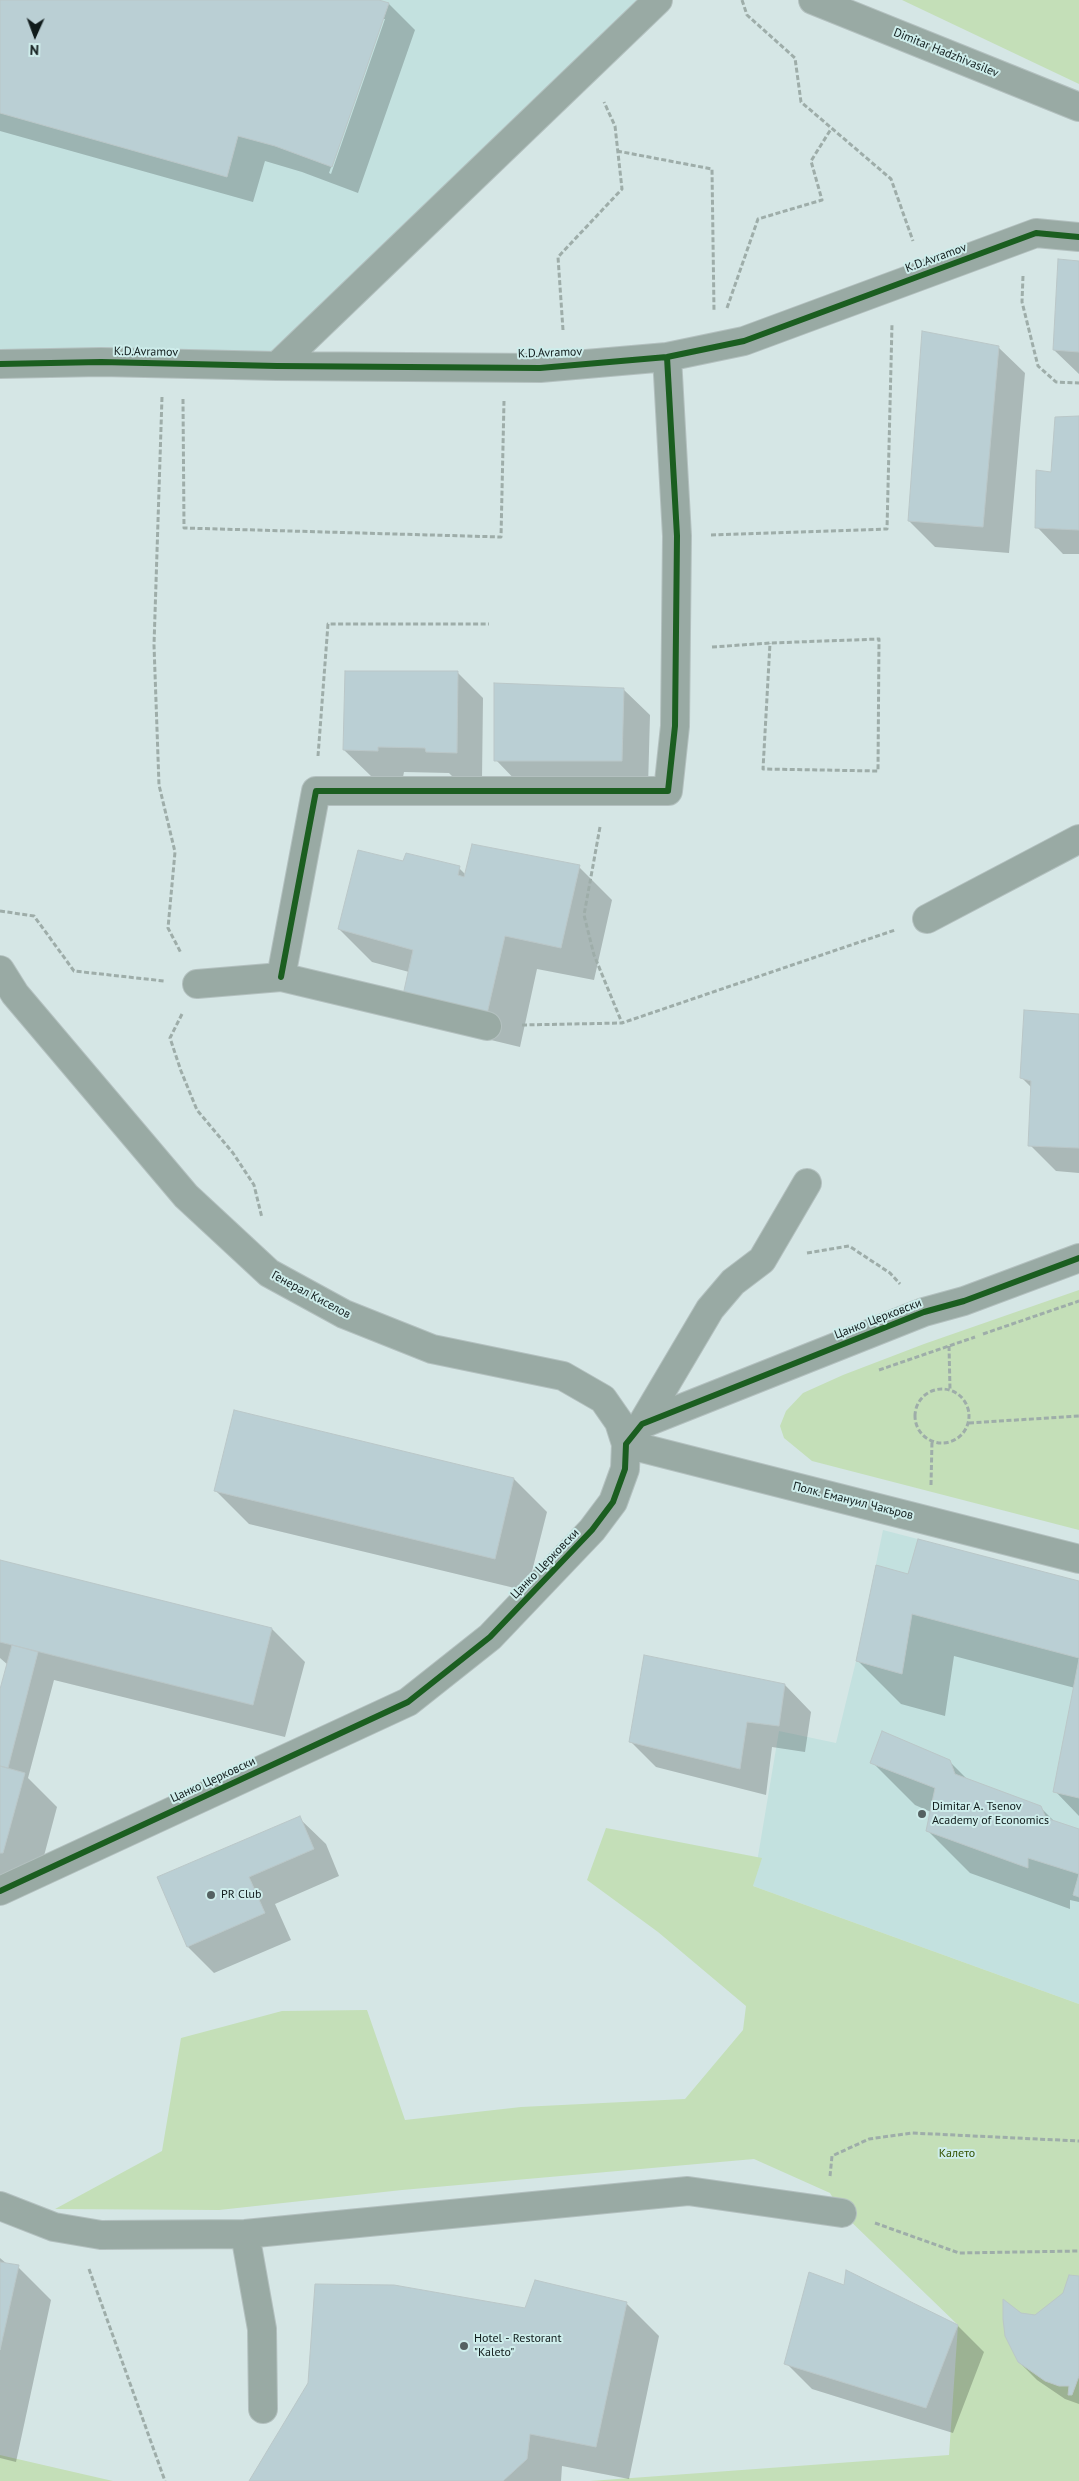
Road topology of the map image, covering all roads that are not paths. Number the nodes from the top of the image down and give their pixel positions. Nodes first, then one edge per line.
1 (658, 0) edge
2 (814, 0) edge
3 (1079, 107) edge
4 (1079, 237) edge
5 (667, 357) junction
6 (0, 364) edge
7 (276, 366) junction
8 (1079, 839) edge
9 (926, 919) road end
10 (0, 970) edge
11 (281, 977) junction
12 (197, 984) road end
13 (487, 1026) road end
14 (807, 1183) dead end
15 (1079, 1258) edge
16 (634, 1434) junction
17 (1079, 1559) edge
18 (0, 1891) edge
19 (0, 2206) edge
20 (842, 2213) road end
21 (245, 2234) junction
22 (263, 2409) dead end

1 - 7 street
2 - 3 street, Dimitar Hadzhivasilev
4 - 5 street, K.D.Avramov
5 - 7 street, K.D.Avramov
5 - 11 street
6 - 7 street, K.D.Avramov
8 - 9 street
10 - 16 street, Генерал Киселов
11 - 12 street
11 - 13 street
14 - 16 street
15 - 16 street, Цанко Церковски
16 - 17 street, Полк. Емануил Чакъров
16 - 18 street, Цанко Церковски
19 - 21 street
20 - 21 street
21 - 22 street

